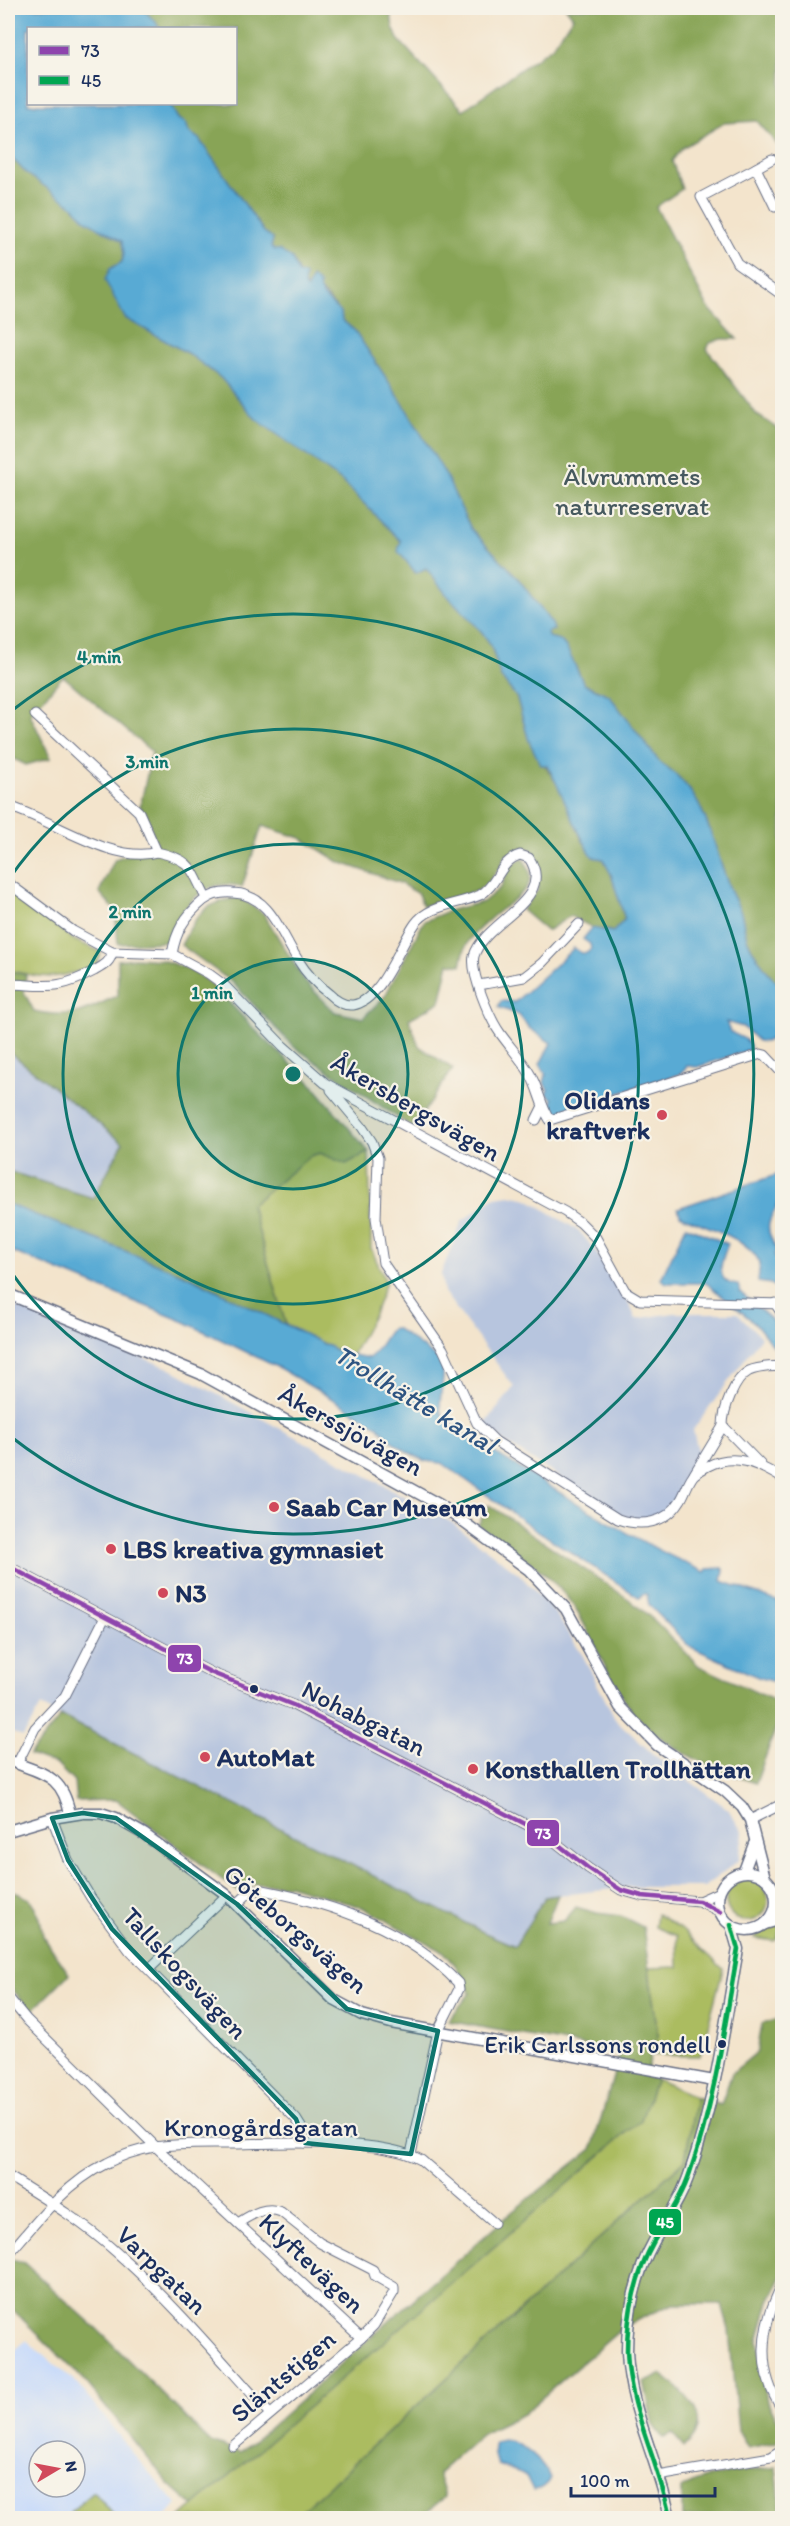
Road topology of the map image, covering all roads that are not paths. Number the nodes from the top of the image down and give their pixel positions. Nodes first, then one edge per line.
1 (772, 159) dead end
2 (756, 168) junction
3 (775, 207) dead end
4 (783, 295) edge
5 (35, 715) dead end
6 (8, 806) edge
7 (157, 852) junction
8 (8, 883) edge
9 (206, 898) junction
10 (579, 924) dead end
11 (112, 952) junction
12 (172, 954) junction
13 (8, 984) edge
14 (479, 985) junction
15 (783, 1073) edge
16 (325, 1083) junction
17 (542, 1108) junction
18 (536, 1120) dead end
19 (8, 1294) edge
20 (779, 1303) edge
21 (783, 1314) edge
22 (783, 1366) edge
23 (723, 1426) junction
24 (762, 1466) junction
25 (694, 1474) junction
26 (783, 1478) edge
27 (8, 1566) edge
28 (105, 1617) junction
29 (12, 1762) edge
30 (783, 1804) edge
31 (70, 1814) junction
32 (52, 1818) junction
33 (750, 1820) junction
34 (8, 1831) edge
35 (754, 1841) junction
36 (744, 1872) junction
37 (765, 1878) junction
38 (719, 1892) junction
39 (227, 1895) junction
40 (779, 1898) edge
41 (699, 1901) junction
42 (237, 1904) junction
43 (720, 1912) junction
44 (783, 1919) edge
45 (765, 1924) junction
46 (731, 1925) junction
47 (751, 1930) junction
48 (738, 1949) junction
49 (149, 1969) junction
50 (8, 1997) edge
51 (438, 2031) junction
52 (714, 2081) junction
53 (305, 2143) junction
54 (156, 2147) junction
55 (411, 2154) junction
56 (8, 2176) edge
57 (53, 2204) junction
58 (237, 2223) junction
59 (494, 2223) dead end
60 (8, 2255) edge
61 (783, 2285) edge
62 (361, 2338) junction
63 (783, 2409) edge
64 (270, 2414) junction
65 (233, 2446) dead end
66 (783, 2450) edge
67 (658, 2476) junction
68 (670, 2518) edge

1 - 2 street
2 - 3 street
2 - 4 street
5 - 7 street
6 - 7 street
7 - 9 street
8 - 11 street, Åkersbergsvägen
9 - 12 street
9 - 14 street
10 - 14 street
11 - 12 street, Åkersbergsvägen
11 - 13 street
12 - 16 street, Åkersbergsvägen
14 - 17 street
15 - 17 street
16 - 20 street, Åkersbergsvägen
16 - 25 street
17 - 18 street
19 - 33 street, Åkerssjövägen
20 - 21 street
22 - 23 street
23 - 24 street
23 - 25 street
24 - 25 street
24 - 26 street
27 - 28 street, Nohabgatan
28 - 29 street
28 - 41 street, Nohabgatan
29 - 31 street
30 - 33 street
31 - 32 street, Göteborgsvägen
31 - 39 street, Göteborgsvägen
32 - 34 street, Göteborgsvägen
32 - 49 street, Tallskogsvägen
33 - 35 street, Åkerssjövägen
35 - 36 street, Åkerssjövägen
35 - 37 street, Åkerssjövägen
36 - 37 street
36 - 38 street
37 - 40 street
38 - 41 street, Nohabgatan
38 - 43 street
39 - 42 street, Göteborgsvägen
39 - 49 street
40 - 45 street
41 - 43 street, Nohabgatan
42 - 51 street, Göteborgsvägen
42 - 51 street
43 - 46 street
44 - 45 street
45 - 47 street
46 - 47 street
46 - 48 street
47 - 48 street
48 - 52 street
49 - 53 street, Tallskogsvägen
50 - 54 street, Klyftevägen
51 - 52 street, Göteborgsvägen
51 - 55 street
52 - 67 street
53 - 54 street, Kronogårdsgatan
53 - 55 street, Kronogårdsgatan
54 - 57 street, Kronogårdsgatan
54 - 58 street, Klyftevägen
55 - 59 street, Kronogårdsgatan
56 - 57 street, Varpgatan
57 - 60 street, Kronogårdsgatan
57 - 64 street, Varpgatan
58 - 62 street, Klyftevägen
58 - 62 street, Klyftevägen
61 - 63 street
62 - 64 street, Släntstigen
64 - 65 street, Släntstigen
66 - 67 street
67 - 68 street

